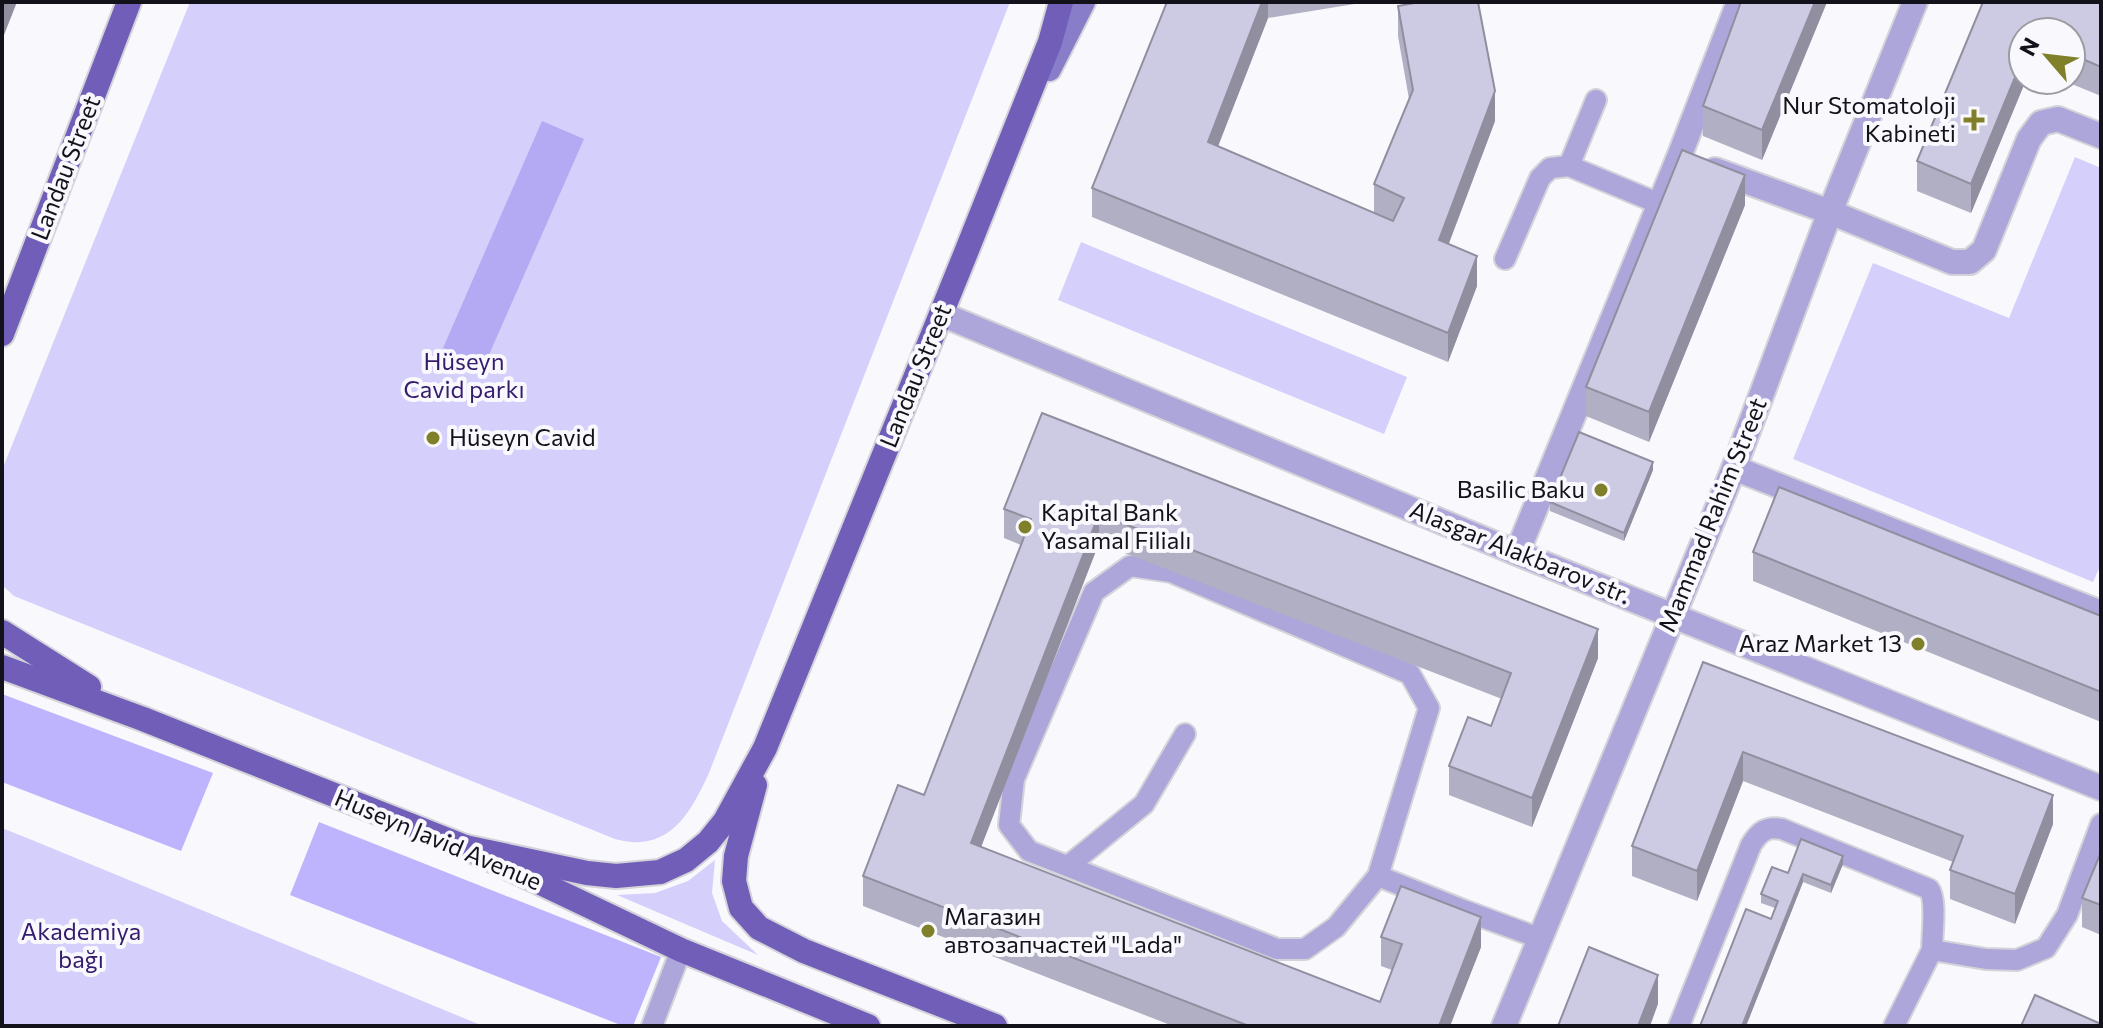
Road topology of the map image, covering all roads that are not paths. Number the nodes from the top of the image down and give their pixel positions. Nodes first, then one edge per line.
1 (129, 2) edge
2 (1061, 2) edge
3 (1083, 2) edge
4 (1739, 2) edge
5 (1915, 2) edge
6 (1596, 100) dead end
7 (2101, 136) edge
8 (1679, 157) junction
9 (1569, 166) junction
10 (999, 167) junction
11 (1660, 204) junction
12 (1830, 212) junction
13 (1505, 259) dead end
14 (941, 314) junction
15 (2, 334) edge
16 (1734, 468) junction
17 (1517, 553) junction
18 (2101, 613) edge
19 (1674, 616) junction
20 (2, 632) edge
21 (2, 667) edge
22 (143, 719) junction
23 (1185, 734) dead end
24 (765, 748) junction
25 (2101, 788) edge
26 (2101, 824) edge
27 (465, 847) junction
28 (1068, 866) junction
29 (1378, 876) junction
30 (1539, 938) junction
31 (681, 950) junction
32 (1932, 950) junction
33 (652, 1026) edge
34 (868, 1026) edge
35 (995, 1026) edge
36 (1504, 1026) edge
37 (1679, 1026) edge
38 (1894, 1026) edge

1 - 15 main road, Landau Street
2 - 10 main road, Landau Street
3 - 10 main road
4 - 8 street
5 - 12 street, Mammad Rahim Street
6 - 9 lane
7 - 12 street
8 - 11 street
8 - 12 street
9 - 11 lane
9 - 13 lane
10 - 14 main road, Landau Street
11 - 17 street
12 - 16 street, Mammad Rahim Street
14 - 17 street, Alasgar Alakbarov str.
14 - 24 main road, Landau Street
16 - 18 street
16 - 19 street, Mammad Rahim Street
17 - 19 street, Alasgar Alakbarov str.
19 - 25 street, Alasgar Alakbarov str.
19 - 30 street, Mammad Rahim Street
20 - 22 main road
21 - 22 main road, Huseyn Javid Avenue
22 - 27 main road, Huseyn Javid Avenue
23 - 28 lane
24 - 27 main road
24 - 35 main road
26 - 32 lane
27 - 31 main road, Huseyn Javid Avenue
28 - 29 lane
28 - 29 lane
29 - 30 lane
30 - 36 street, Mammad Rahim Street
31 - 33 lane
31 - 34 main road, Huseyn Javid Avenue
32 - 37 lane
32 - 38 lane

